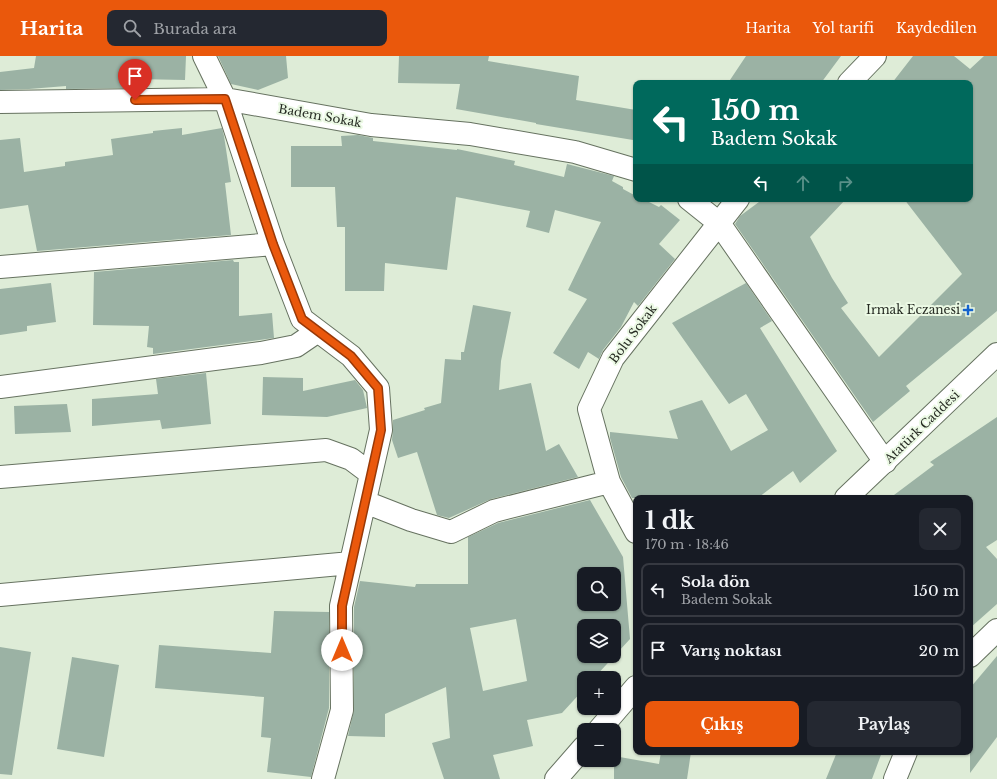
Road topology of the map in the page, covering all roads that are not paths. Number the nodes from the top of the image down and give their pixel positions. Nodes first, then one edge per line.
1 (204, 56) edge
2 (875, 56) edge
3 (852, 80) edge
4 (225, 99) junction
5 (0, 102) edge
6 (633, 169) edge
7 (693, 202) edge
8 (736, 202) edge
9 (719, 223) junction
10 (273, 244) junction
11 (0, 267) edge
12 (318, 331) junction
13 (997, 354) edge
14 (0, 387) edge
15 (885, 462) junction
16 (371, 474) junction
17 (0, 477) edge
18 (609, 482) junction
19 (857, 494) edge
20 (365, 502) junction
21 (633, 526) edge
22 (351, 563) junction
23 (0, 595) edge
24 (997, 630) edge
25 (973, 653) edge
26 (633, 690) edge
27 (605, 723) edge
28 (577, 755) edge
29 (905, 755) edge
30 (323, 779) edge
31 (556, 779) edge
32 (895, 779) edge

1 - 4 street
2 - 3 street
4 - 5 street, Badem Sokak
4 - 6 street, Badem Sokak
4 - 10 street
7 - 9 street
8 - 9 street, Bolu Sokak
9 - 15 street
9 - 18 street, Bolu Sokak
10 - 11 street
10 - 12 street
12 - 14 street
12 - 16 street
13 - 15 street, Atatürk Caddesi
15 - 19 street, Atatürk Caddesi
16 - 17 street
16 - 20 street
18 - 20 street
18 - 21 street, Bolu Sokak
20 - 22 street
22 - 23 street
22 - 30 street
24 - 25 street
26 - 27 street
28 - 31 street
29 - 32 street

